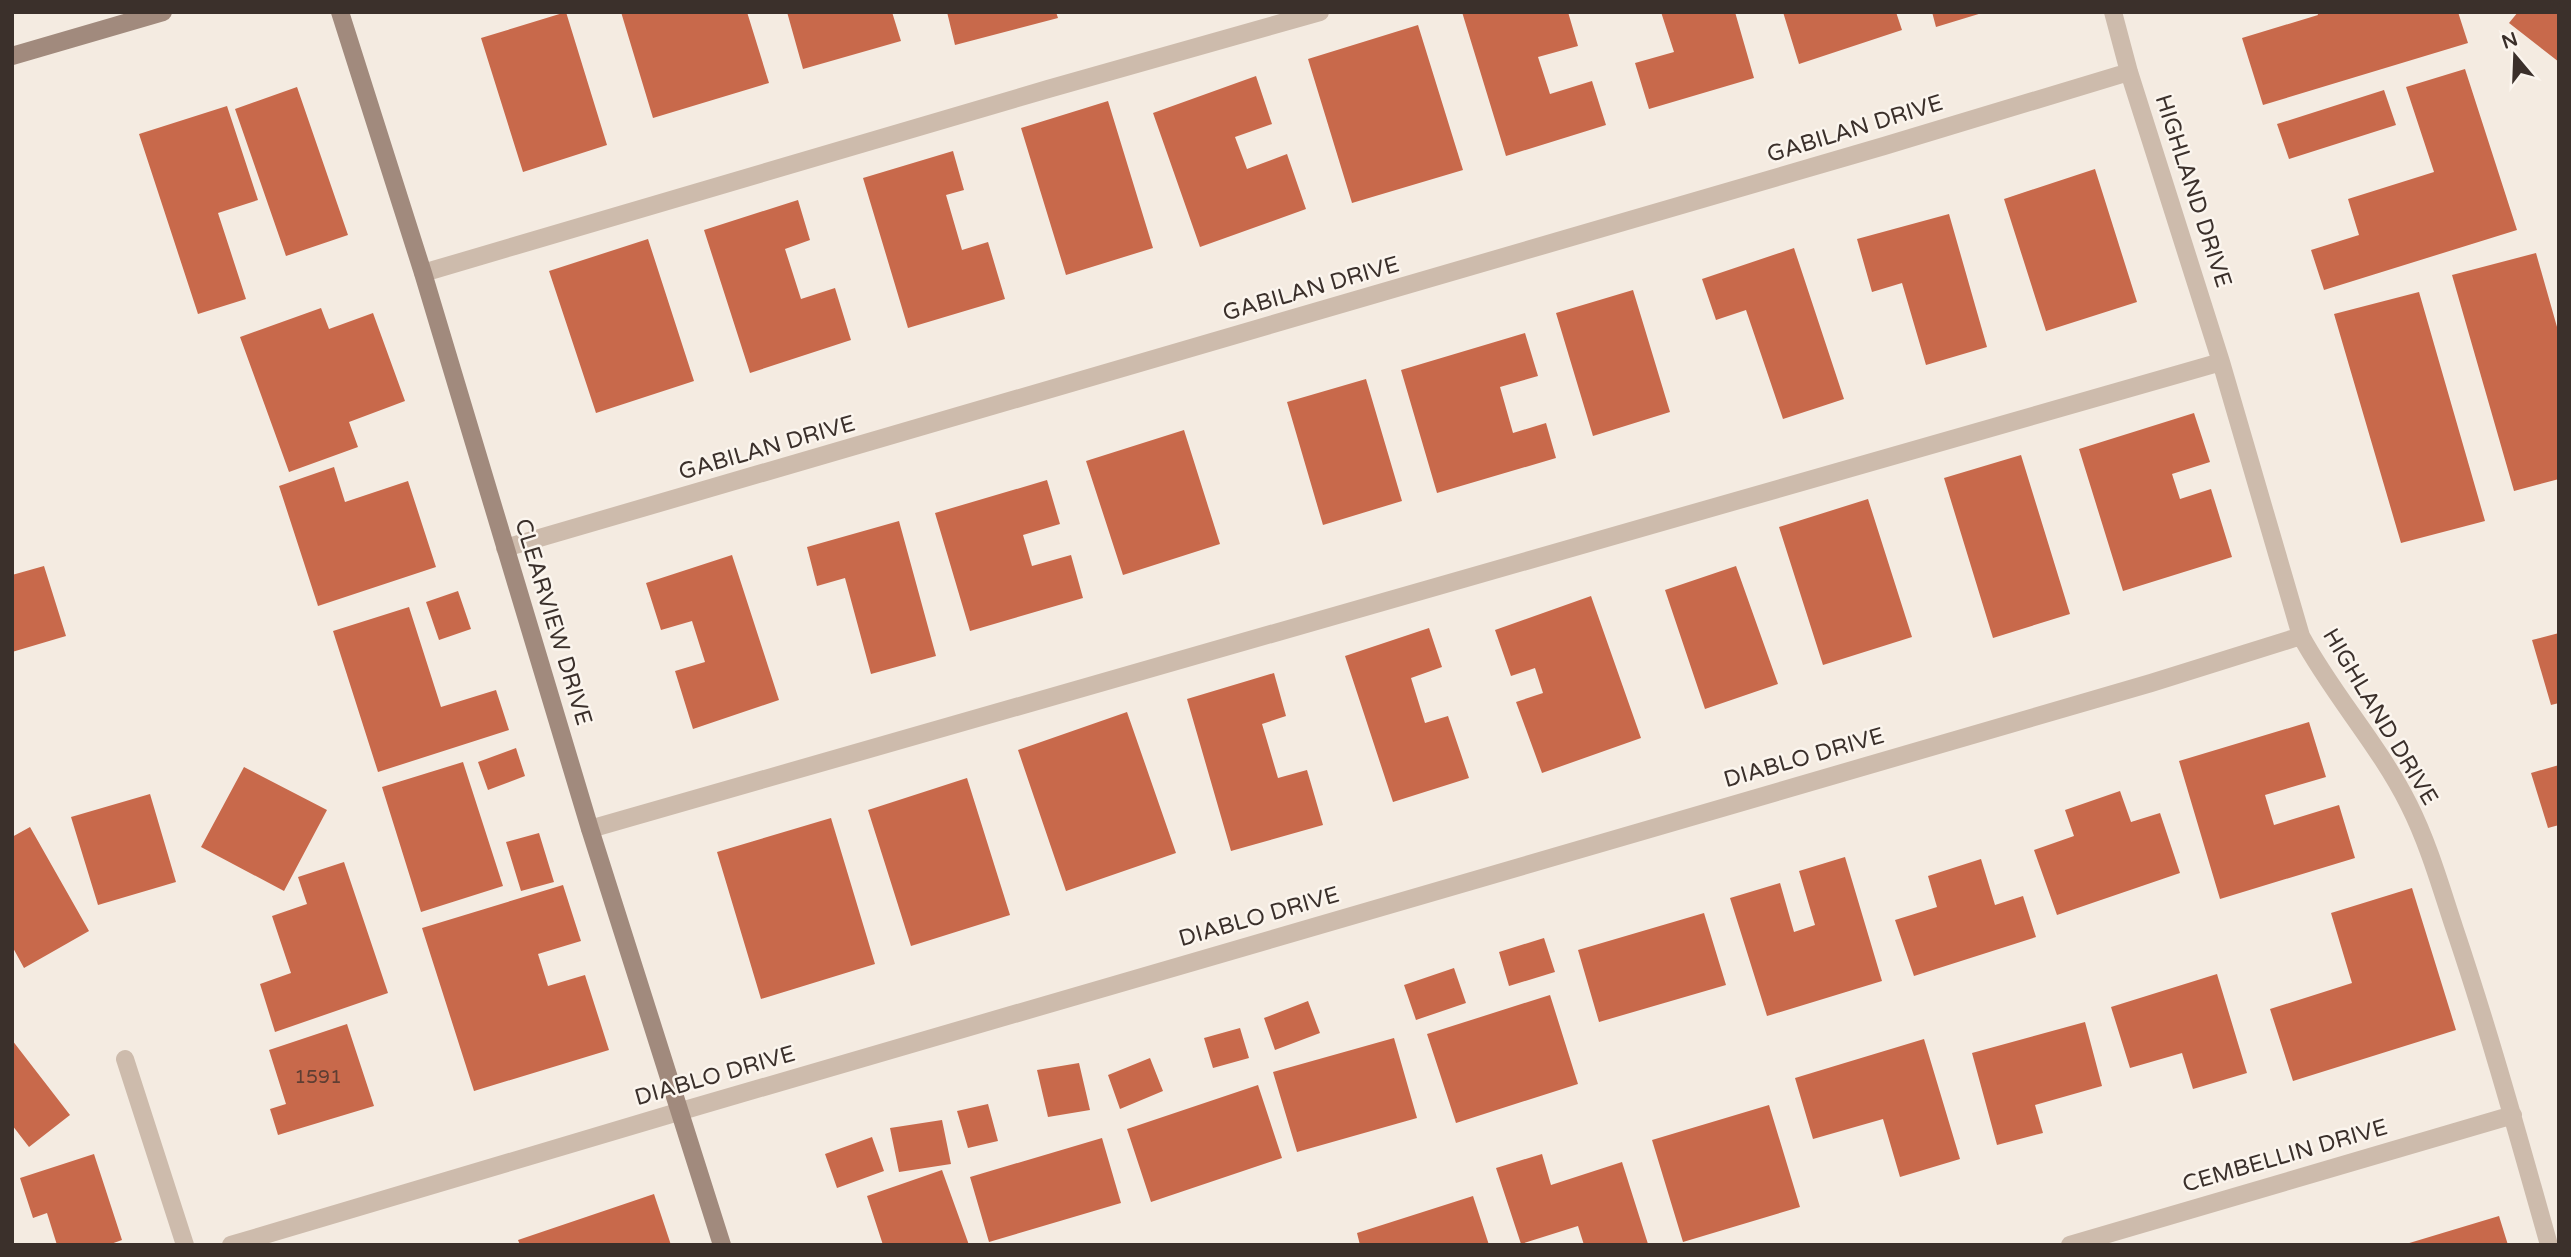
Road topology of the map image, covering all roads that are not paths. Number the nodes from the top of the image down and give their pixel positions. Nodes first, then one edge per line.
1 (163, 12) edge
2 (340, 12) edge
3 (1320, 12) edge
4 (2113, 12) edge
5 (12, 56) edge
6 (2129, 72) junction
7 (424, 273) junction
8 (2221, 362) junction
9 (505, 548) junction
10 (2301, 635) junction
11 (590, 829) junction
12 (125, 1059) dead end
13 (678, 1112) junction
14 (2513, 1115) junction
15 (185, 1245) edge
16 (231, 1245) edge
17 (722, 1245) edge
18 (2070, 1245) edge
19 (2549, 1245) edge

1 - 5 street
2 - 7 street, CLEARVIEW DRIVE
3 - 7 street
4 - 6 street, HIGHLAND DRIVE
6 - 8 street, HIGHLAND DRIVE
6 - 9 street, GABILAN DRIVE
7 - 9 street, CLEARVIEW DRIVE
8 - 10 street, HIGHLAND DRIVE
8 - 11 street
9 - 11 street, CLEARVIEW DRIVE
10 - 13 street, DIABLO DRIVE
10 - 14 street, HIGHLAND DRIVE
11 - 13 street, CLEARVIEW DRIVE
12 - 15 street
13 - 16 street, DIABLO DRIVE
13 - 17 street, CLEARVIEW DRIVE
14 - 18 street, CEMBELLIN DRIVE
14 - 19 street, HIGHLAND DRIVE

